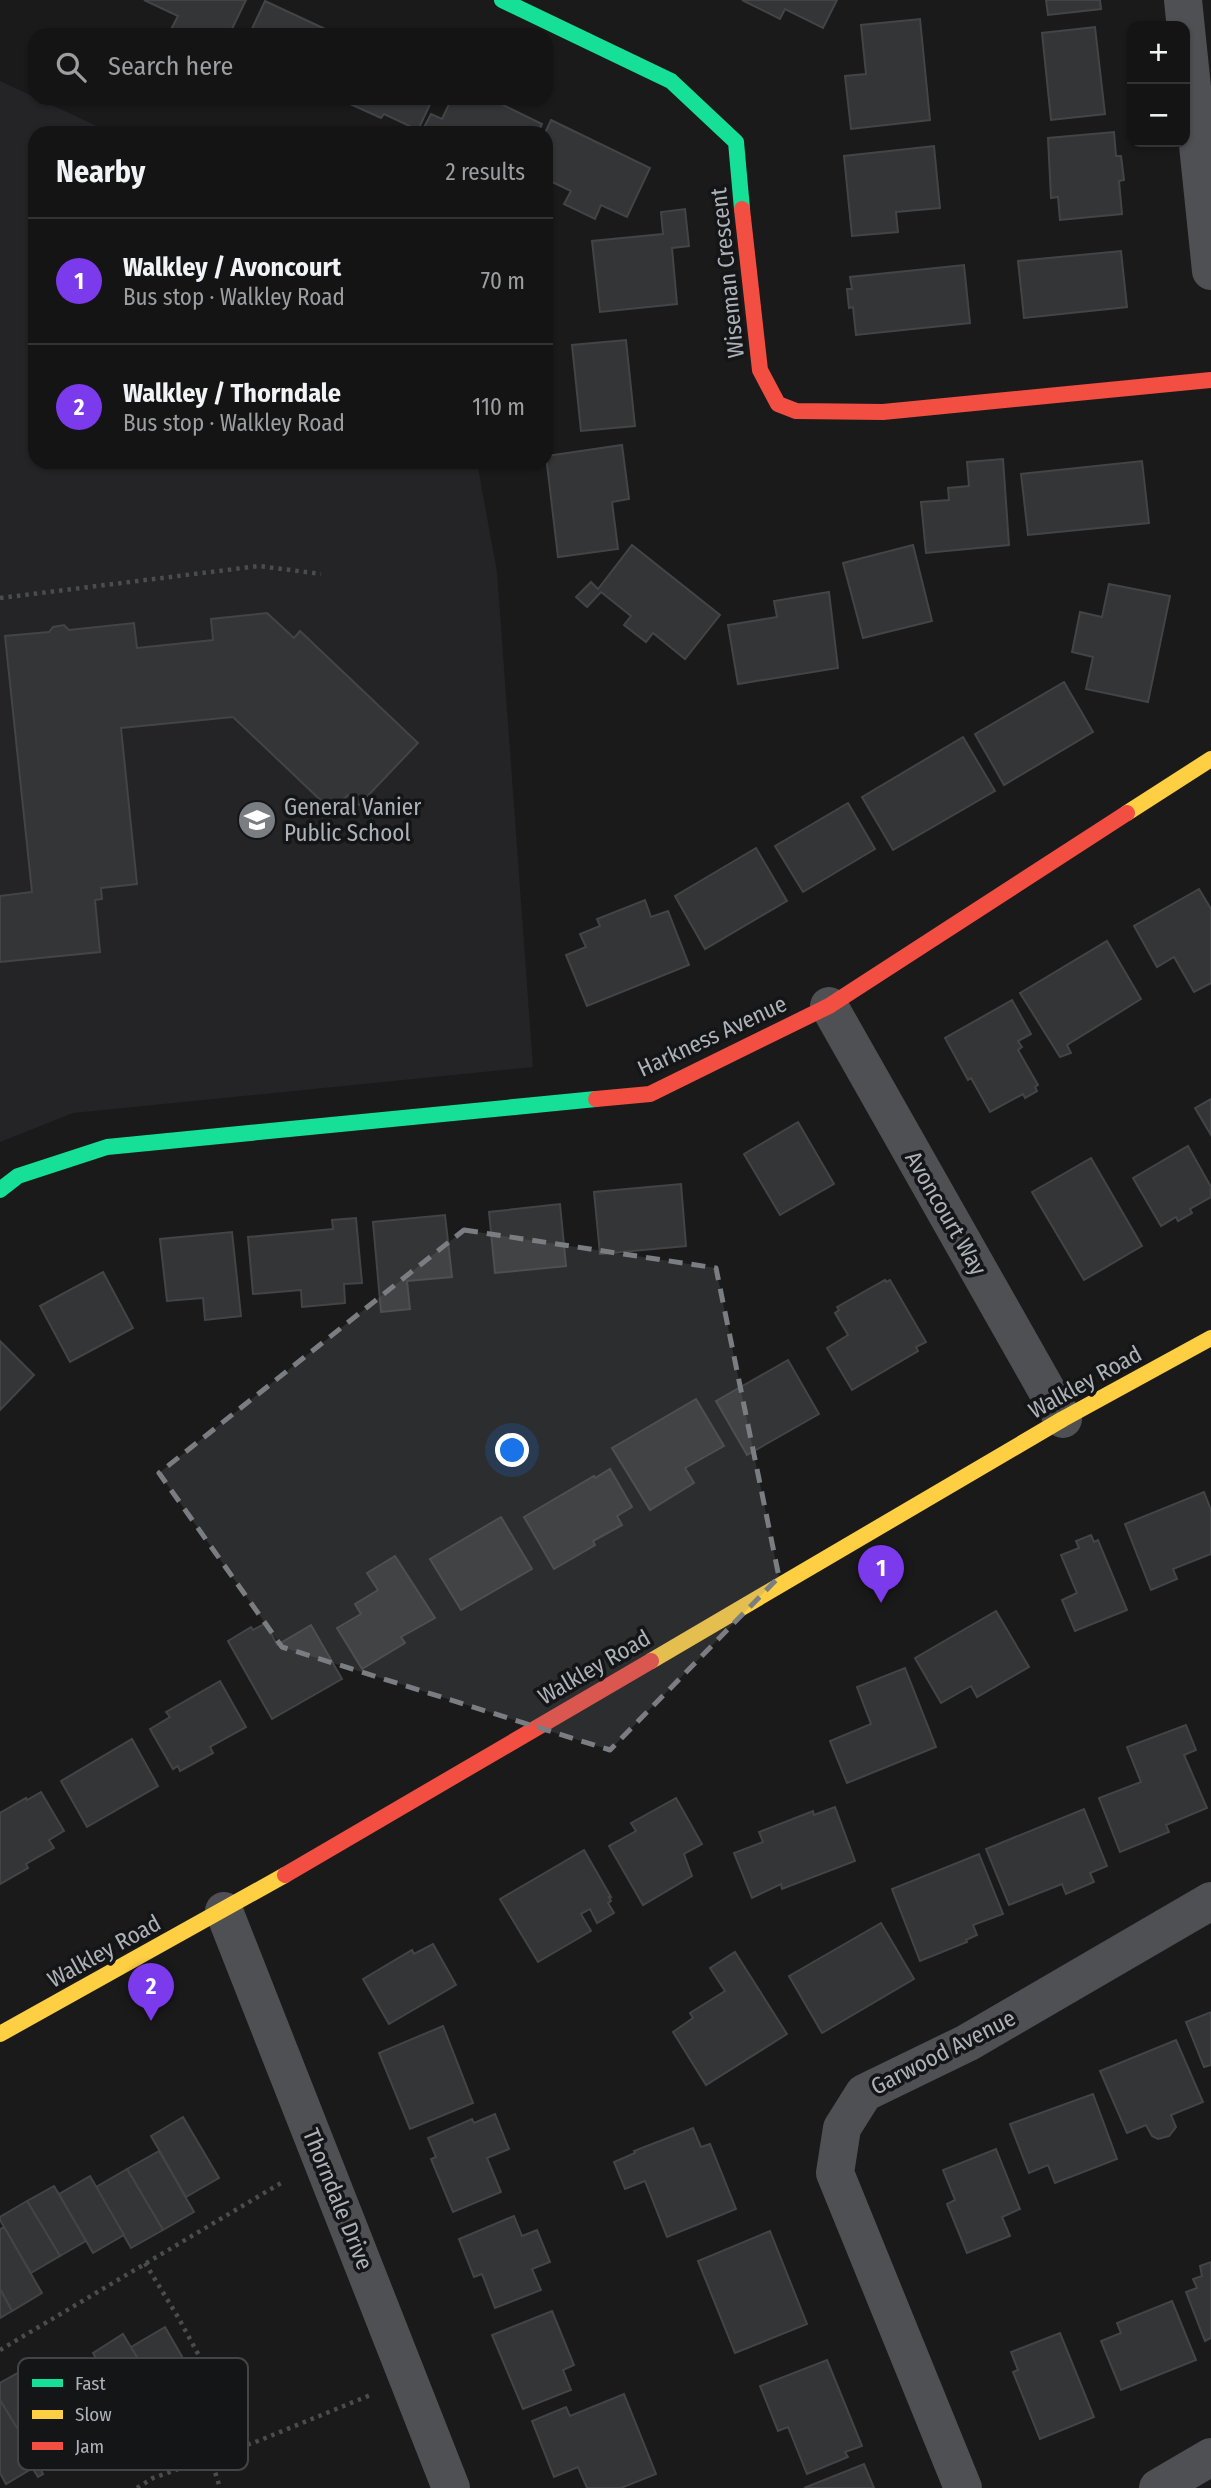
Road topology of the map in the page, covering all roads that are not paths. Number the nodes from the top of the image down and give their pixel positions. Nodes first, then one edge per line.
1 (502, 0) edge
2 (1183, 0) edge
3 (1211, 271) edge
4 (1211, 380) edge
5 (1211, 759) edge
6 (829, 1006) junction
7 (0, 1190) edge
8 (1211, 1338) edge
9 (1063, 1419) junction
10 (1211, 1901) edge
11 (224, 1911) junction
12 (0, 2034) edge
13 (1211, 2457) edge
14 (451, 2488) edge
15 (963, 2488) edge
16 (1158, 2488) edge

1 - 4 street, Wiseman Crescent
2 - 3 street
5 - 6 street, Harkness Avenue
6 - 7 street, Harkness Avenue
6 - 9 street, Avoncourt Way
8 - 9 street, Walkley Road
9 - 11 street, Walkley Road
10 - 15 street, Garwood Avenue
11 - 12 street, Walkley Road
11 - 14 street, Thorndale Drive
13 - 16 street

